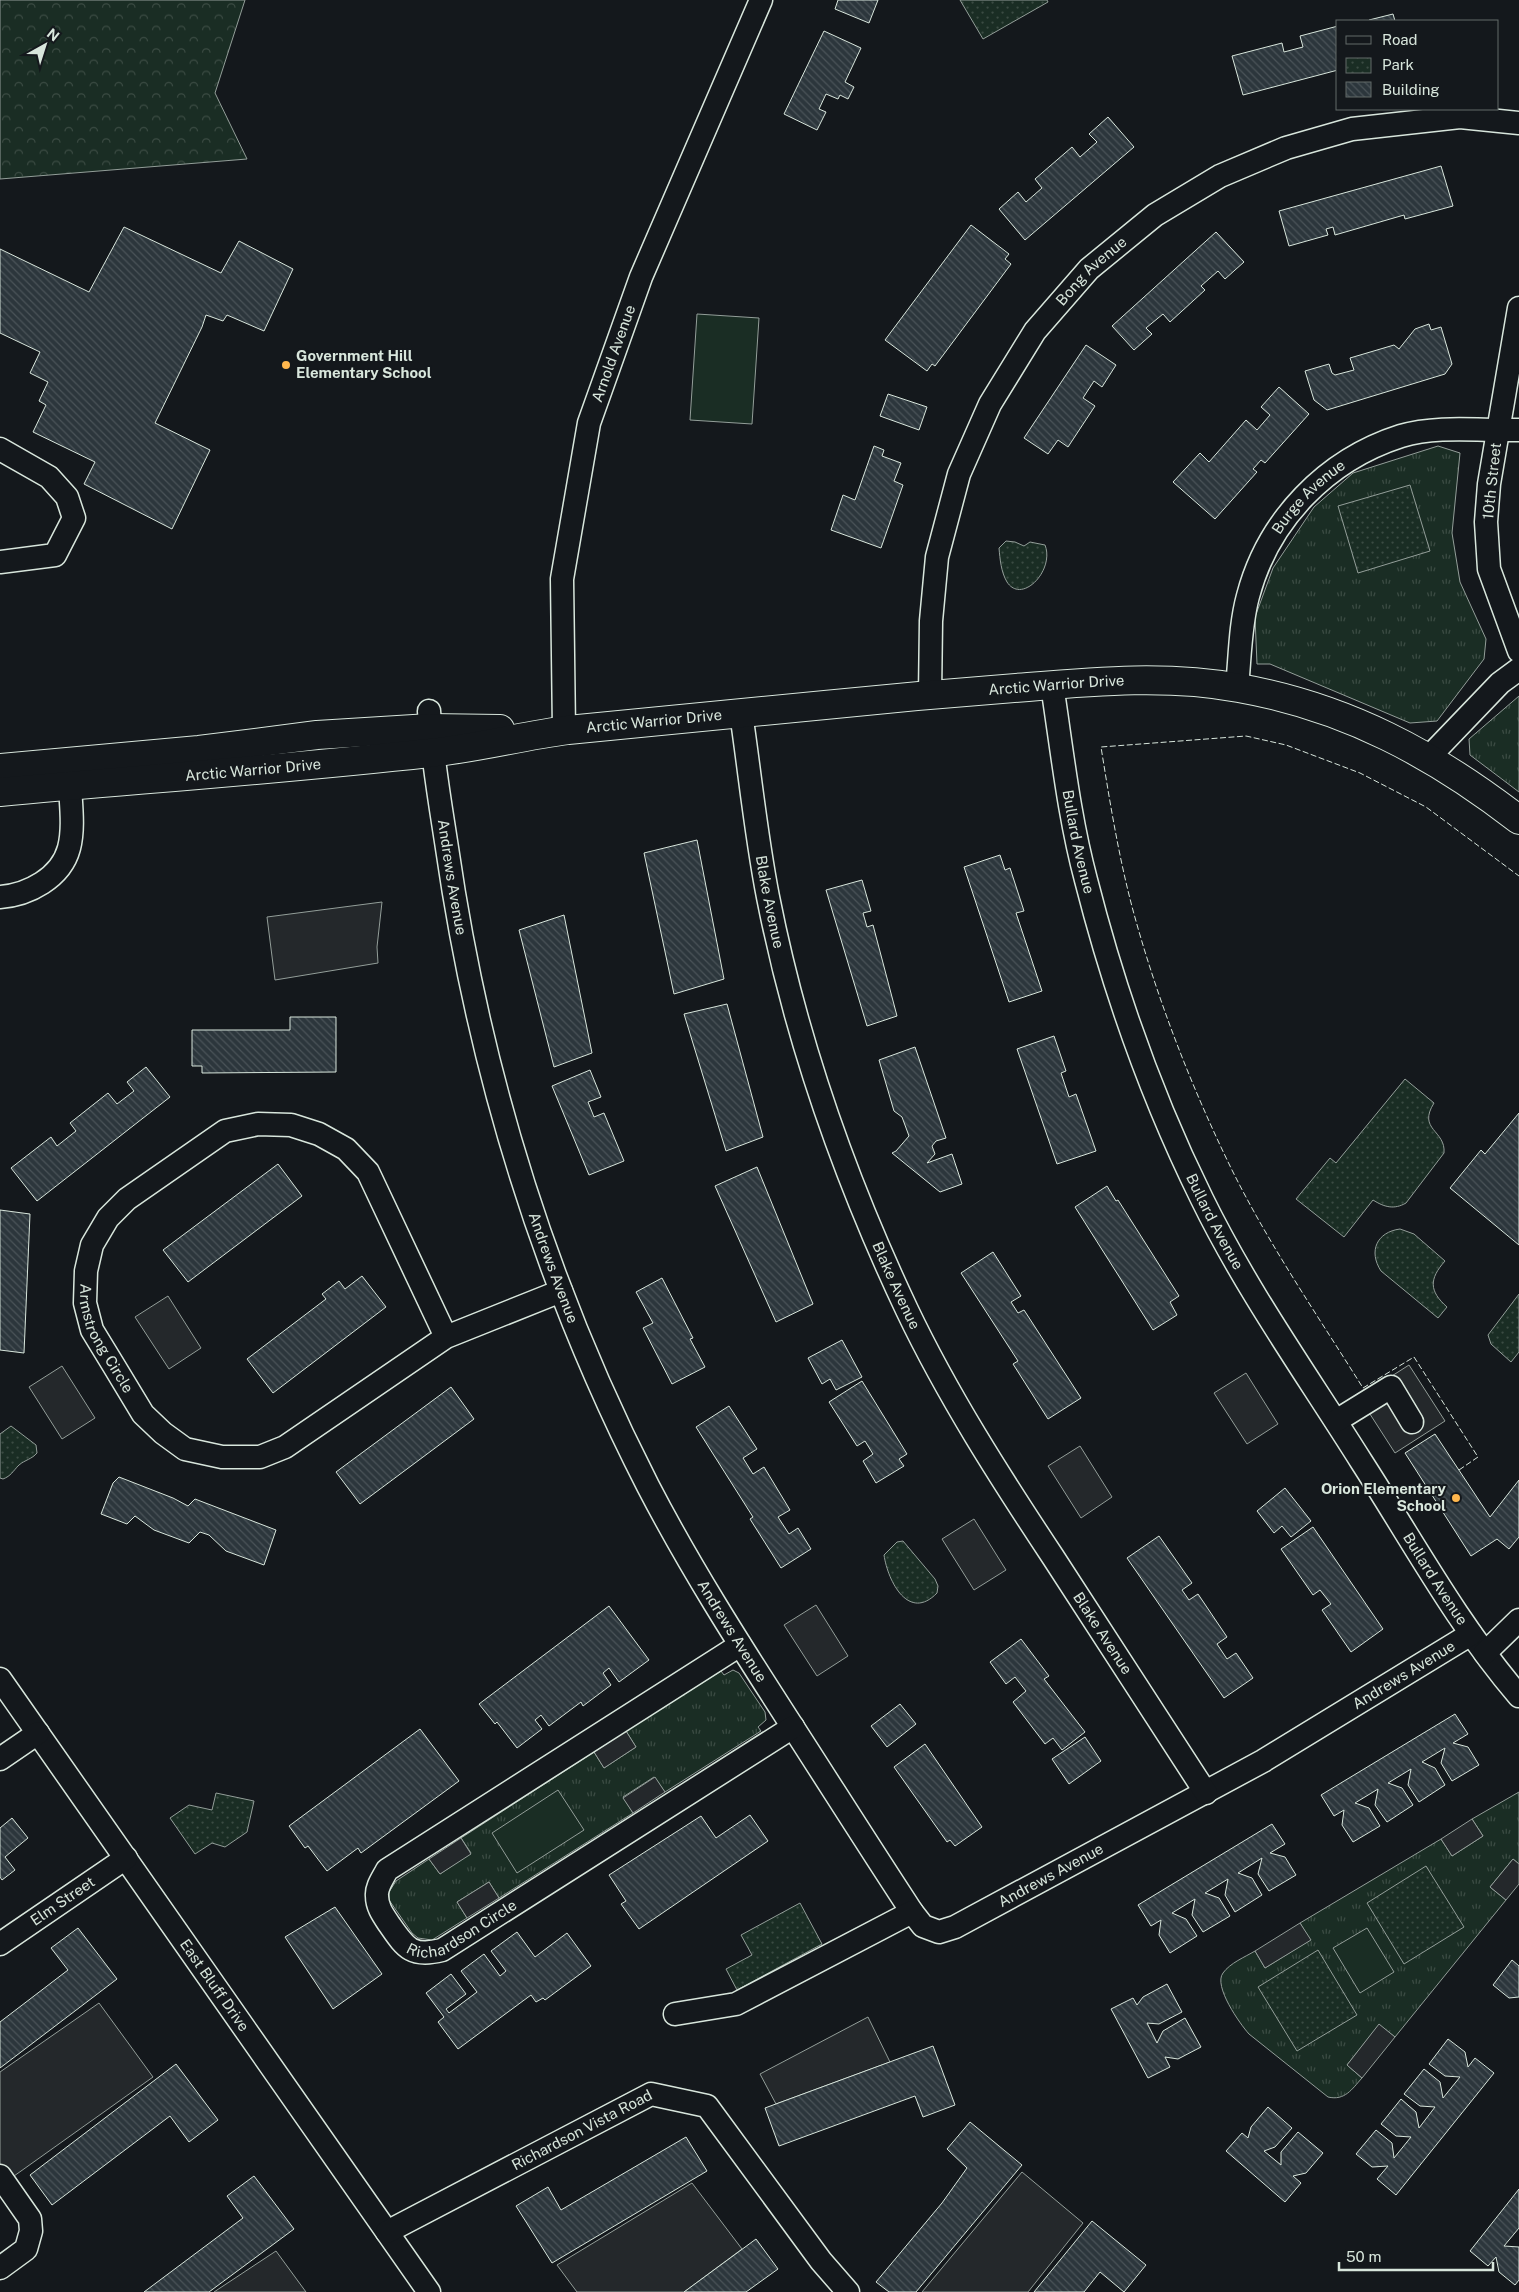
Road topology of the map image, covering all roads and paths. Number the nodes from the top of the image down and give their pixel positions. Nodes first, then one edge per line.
1 (761, 0) edge
2 (1519, 123) edge
3 (1519, 308) edge
4 (1508, 430) edge
5 (0, 449) edge
6 (0, 562) edge
7 (1519, 651) edge
8 (1519, 669) edge
9 (1052, 685) junction
10 (1237, 687) junction
11 (930, 695) junction
12 (741, 713) junction
13 (431, 730) junction
14 (564, 731) junction
15 (1429, 757) junction
16 (0, 768) edge
17 (70, 786) junction
18 (0, 792) edge
19 (1519, 820) edge
20 (0, 897) edge
21 (560, 1291) junction
22 (446, 1337) junction
23 (1336, 1421) junction
24 (1412, 1422) dead end
25 (1519, 1620) edge
26 (1470, 1634) junction
27 (740, 1645) junction
28 (1485, 1653) junction
29 (0, 1679) edge
30 (1519, 1696) edge
31 (793, 1728) junction
32 (38, 1733) junction
33 (0, 1759) edge
34 (1206, 1793) junction
35 (126, 1858) junction
36 (912, 1912) junction
37 (0, 1944) edge
38 (675, 2014) dead end
39 (0, 2176) edge
40 (387, 2232) junction
41 (0, 2268) edge
42 (429, 2292) edge
43 (848, 2292) edge

1 - 14 street, Arnold Avenue
2 - 11 street, Bong Avenue
3 - 4 street, 10th Street
4 - 7 street, 10th Street
4 - 10 street, Burge Avenue
5 - 6 street
8 - 15 street
9 - 10 main road, Arctic Warrior Drive
9 - 11 main road, Arctic Warrior Drive
9 - 23 street, Bullard Avenue
10 - 15 main road, Arctic Warrior Drive
11 - 12 main road, Arctic Warrior Drive
12 - 14 main road, Arctic Warrior Drive
12 - 34 street, Blake Avenue
13 - 14 main road, Arctic Warrior Drive
13 - 16 main road, Arctic Warrior Drive
13 - 17 main road, Arctic Warrior Drive
13 - 21 street, Andrews Avenue
15 - 19 main road, Arctic Warrior Drive
17 - 18 main road, Arctic Warrior Drive
17 - 20 street
21 - 22 street, Armstrong Circle
21 - 27 street, Andrews Avenue
22 - 22 street, Armstrong Circle
23 - 24 street
23 - 26 street, Bullard Avenue
25 - 28 street
26 - 28 street, Bullard Avenue
26 - 34 street, Andrews Avenue
27 - 31 street, Andrews Avenue
27 - 31 street, Richardson Circle
28 - 30 street, Bullard Avenue
29 - 32 street, East Bluff Drive
31 - 36 street, Andrews Avenue
32 - 33 street
32 - 35 street, East Bluff Drive
34 - 36 street, Andrews Avenue
35 - 37 street, Elm Street
35 - 40 street, East Bluff Drive
36 - 38 street
39 - 41 street
40 - 42 street, East Bluff Drive
40 - 43 street, Richardson Vista Road

